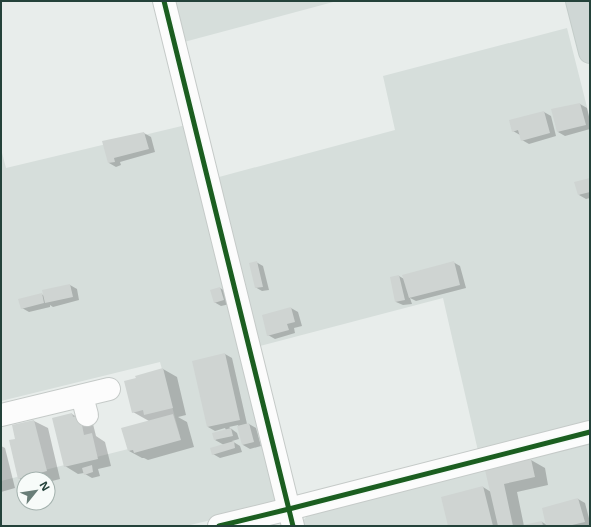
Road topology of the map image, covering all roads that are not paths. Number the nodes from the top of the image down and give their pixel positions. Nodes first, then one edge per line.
1 (164, 1) edge
2 (577, 1) edge
3 (590, 52) edge
4 (109, 389) dead end
5 (1, 415) edge
6 (590, 432) edge
7 (291, 518) edge
8 (219, 526) edge

1 - 7 street
2 - 3 main road
4 - 5 street
6 - 7 street
7 - 8 street

